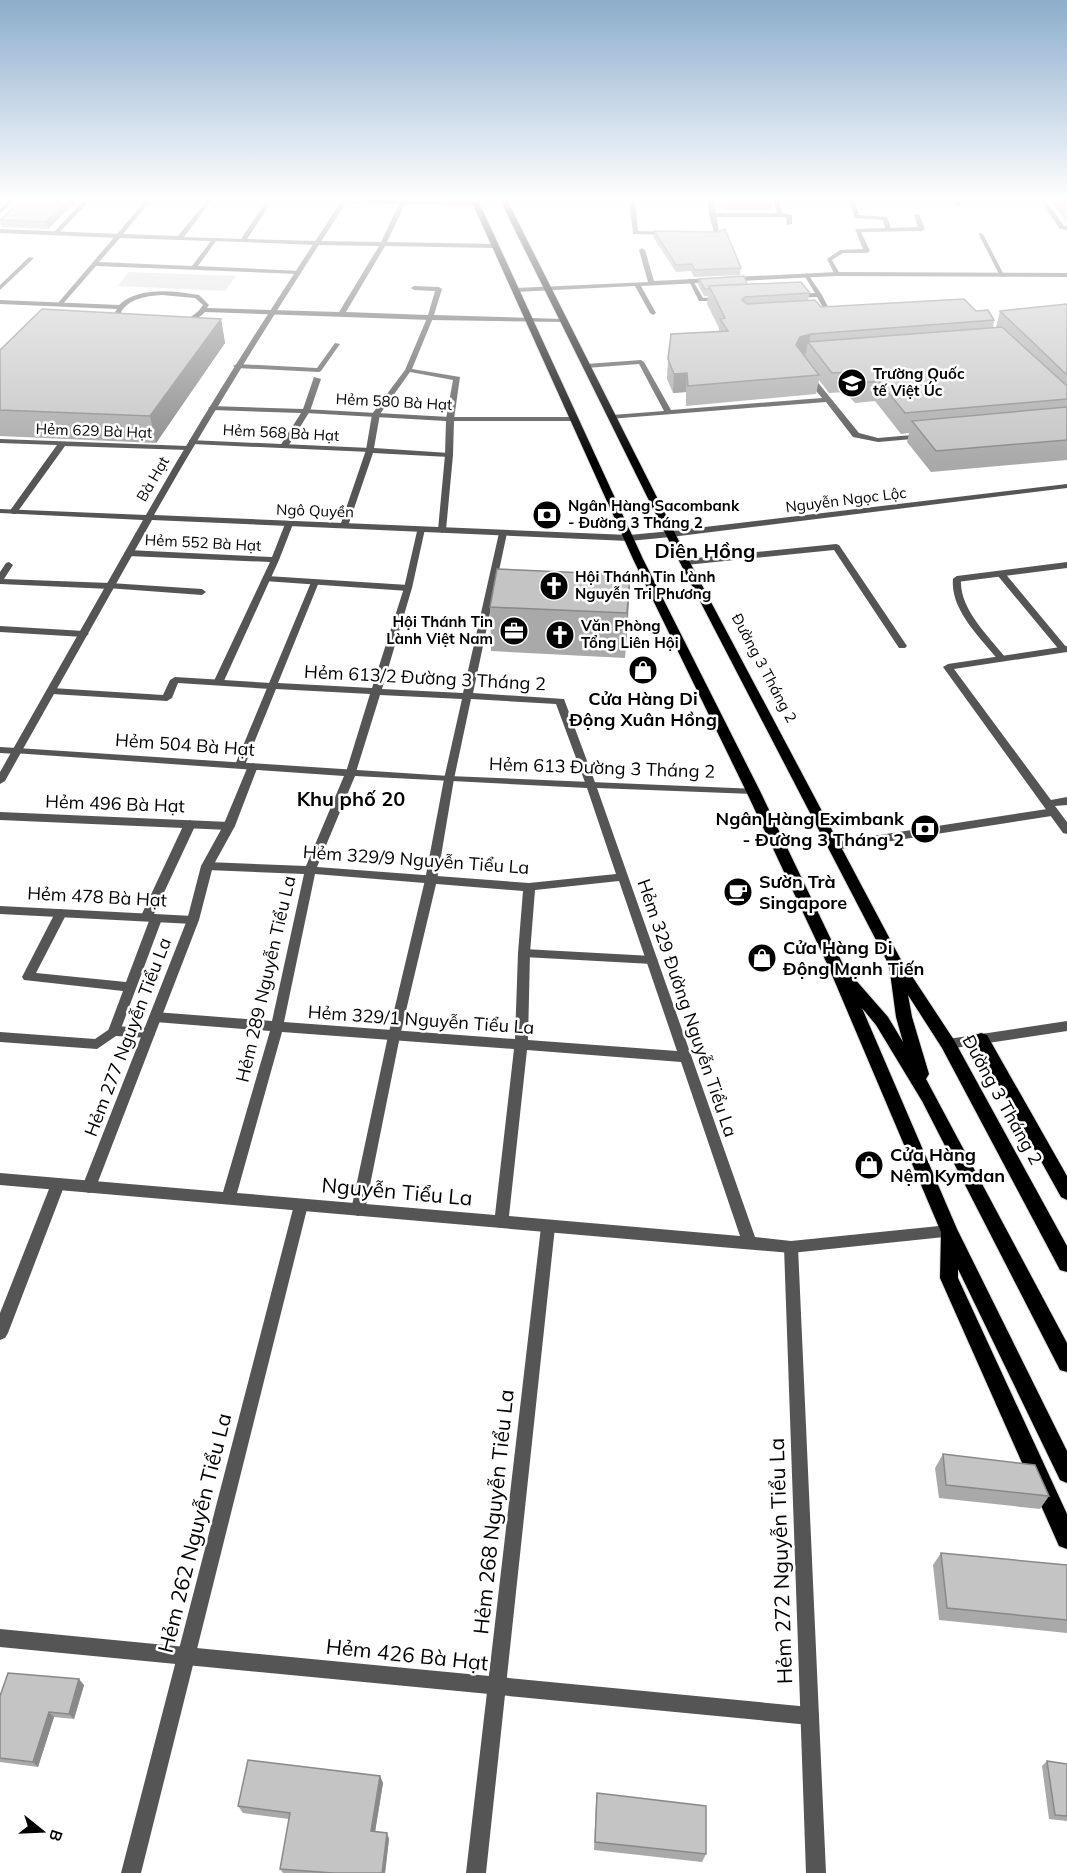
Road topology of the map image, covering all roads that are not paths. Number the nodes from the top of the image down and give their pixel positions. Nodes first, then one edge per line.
1 (75, 287) edge
2 (287, 287) edge
3 (357, 287) edge
4 (558, 287) edge
5 (638, 287) edge
6 (694, 287) edge
7 (814, 287) edge
8 (414, 288) dead end
9 (548, 288) junction
10 (516, 290) joint
11 (819, 295) junction
12 (784, 297) edge
13 (737, 298) edge
14 (0, 302) edge
15 (60, 304) junction
16 (120, 307) junction
17 (204, 310) junction
18 (52, 312) edge
19 (270, 313) junction
20 (653, 314) dead end
21 (341, 315) junction
22 (819, 315) edge
23 (430, 318) junction
24 (530, 321) junction
25 (564, 321) junction
26 (338, 344) dead end
27 (237, 366) junction
28 (586, 366) junction
29 (408, 370) junction
30 (805, 372) edge
31 (317, 379) dead end
32 (827, 400) junction
33 (212, 408) junction
34 (306, 411) junction
35 (669, 413) junction
36 (376, 414) junction
37 (612, 417) junction
38 (450, 419) junction
39 (575, 419) junction
40 (937, 434) edge
41 (0, 441) edge
42 (62, 444) junction
43 (190, 445) junction
44 (284, 447) junction
45 (370, 450) junction
46 (449, 455) junction
47 (1067, 486) edge
48 (0, 511) edge
49 (13, 512) junction
50 (148, 518) junction
51 (289, 524) junction
52 (344, 526) junction
53 (421, 529) junction
54 (442, 530) junction
55 (503, 533) junction
56 (671, 534) junction
57 (628, 538) junction
58 (128, 553) junction
59 (275, 560) junction
60 (686, 561) junction
61 (9, 565) dead end
62 (1067, 565) edge
63 (1001, 574) junction
64 (0, 579) edge
65 (267, 579) junction
66 (315, 582) junction
67 (110, 586) junction
68 (408, 588) junction
69 (202, 592) dead end
70 (0, 630) edge
71 (84, 634) junction
72 (902, 646) dead end
73 (1066, 650) edge
74 (1002, 658) junction
75 (218, 683) junction
76 (271, 686) junction
77 (52, 691) junction
78 (375, 692) junction
79 (468, 697) junction
80 (0, 750) edge
81 (17, 751) junction
82 (240, 765) junction
83 (253, 766) junction
84 (351, 772) junction
85 (449, 779) junction
86 (0, 781) edge
87 (591, 784) junction
88 (753, 790) junction
89 (1067, 801) edge
90 (1051, 808) junction
91 (0, 816) edge
92 (190, 824) junction
93 (229, 826) junction
94 (1067, 830) edge
95 (834, 846) junction
96 (207, 866) junction
97 (310, 870) junction
98 (623, 877) junction
99 (431, 880) junction
100 (529, 887) junction
101 (0, 910) edge
102 (61, 913) junction
103 (151, 919) junction
104 (193, 920) junction
105 (524, 954) junction
106 (652, 960) junction
107 (894, 961) junction
108 (837, 968) junction
109 (130, 987) junction
110 (155, 1017) junction
111 (1067, 1026) edge
112 (277, 1027) junction
113 (114, 1031) junction
114 (149, 1033) junction
115 (394, 1036) junction
116 (0, 1037) edge
117 (981, 1039) junction
118 (948, 1044) junction
119 (521, 1046) junction
120 (684, 1057) junction
121 (928, 1096) junction
122 (0, 1179) edge
123 (58, 1184) junction
124 (89, 1187) junction
125 (1067, 1192) edge
126 (228, 1199) junction
127 (302, 1205) junction
128 (358, 1210) junction
129 (501, 1222) junction
130 (548, 1227) junction
131 (949, 1231) junction
132 (750, 1244) junction
133 (790, 1247) junction
134 (1067, 1264) edge
135 (0, 1333) edge
136 (1067, 1363) edge
137 (1067, 1473) edge
138 (1060, 1504) edge
139 (1067, 1538) edge
140 (0, 1638) edge
141 (187, 1655) junction
142 (497, 1687) junction
143 (810, 1716) junction
144 (131, 1873) edge
145 (476, 1873) edge
146 (816, 1873) edge

1 - 15 street
2 - 19 street, Bà Hạt
3 - 21 street
4 - 9 street
5 - 20 street
6 - 13 street
7 - 11 street
8 - 23 street
9 - 10 street
9 - 25 main road, Đường 3 Tháng 2
10 - 24 main road
11 - 12 street
11 - 22 street
14 - 15 street
15 - 16 street
15 - 18 street
16 - 17 street
16 - 17 street
17 - 19 street
19 - 21 street
19 - 27 street, Bà Hạt
21 - 23 street
23 - 24 street
23 - 29 street
24 - 25 street
24 - 39 main road
25 - 28 main road, Đường 3 Tháng 2
26 - 27 street
27 - 33 street, Bà Hạt
28 - 35 street
28 - 37 main road, Đường 3 Tháng 2
29 - 36 street
29 - 38 street
30 - 32 street
31 - 34 street
32 - 35 street
32 - 40 street
33 - 34 street, Hẻm 580 Bà Hạt
33 - 43 street, Bà Hạt
34 - 36 street, Hẻm 580 Bà Hạt
34 - 44 street
35 - 37 street
36 - 38 street, Hẻm 580 Bà Hạt
36 - 45 street
37 - 56 main road, Đường 3 Tháng 2
38 - 39 street, Hẻm 580 Bà Hạt
38 - 46 street
39 - 57 main road
41 - 42 street, Hẻm 629 Bà Hạt
42 - 43 street, Hẻm 629 Bà Hạt
42 - 49 street
43 - 44 street, Hẻm 568 Bà Hạt
43 - 50 street, Bà Hạt
44 - 45 street, Hẻm 568 Bà Hạt
45 - 46 street, Hẻm 568 Bà Hạt
45 - 52 street
46 - 54 street
47 - 56 street, Nguyễn Ngọc Lộc
48 - 49 street, Ngô Quyền
49 - 50 street, Ngô Quyền
50 - 51 street, Ngô Quyền
50 - 58 street, Bà Hạt
51 - 52 street, Ngô Quyền
51 - 59 street
52 - 53 street, Ngô Quyền
53 - 54 street, Ngô Quyền
53 - 68 street, Hẻm 289 Nguyễn Tiểu La
54 - 55 street, Ngô Quyền
55 - 57 street, Ngô Quyền
55 - 79 street
56 - 57 street, Nguyễn Ngọc Lộc
56 - 60 main road, Đường 3 Tháng 2
57 - 88 main road
58 - 59 street, Hẻm 552 Bà Hạt
58 - 67 street, Bà Hạt
59 - 65 street
60 - 72 street
60 - 95 main road, Đường 3 Tháng 2
61 - 64 street
62 - 63 street
63 - 73 street
63 - 74 street
64 - 67 street
65 - 66 street
65 - 75 street
66 - 68 street
66 - 76 street
67 - 69 street
67 - 71 street, Bà Hạt
68 - 78 street, Hẻm 289 Nguyễn Tiểu La
70 - 71 street
71 - 77 street, Bà Hạt
73 - 74 street
74 - 90 street
75 - 76 street, Hẻm 613/2 Đường 3 Tháng 2
75 - 77 street, Hẻm 613/2 Đường 3 Tháng 2
76 - 78 street, Hẻm 613/2 Đường 3 Tháng 2
76 - 82 street
77 - 81 street, Bà Hạt
78 - 79 street, Hẻm 613/2 Đường 3 Tháng 2
78 - 84 street, Hẻm 289 Nguyễn Tiểu La
79 - 85 street
79 - 87 street, Hẻm 613/2 Đường 3 Tháng 2
80 - 81 street, Hẻm 504 Bà Hạt
81 - 82 street, Hẻm 504 Bà Hạt
81 - 86 street, Bà Hạt
82 - 83 street, Hẻm 504 Bà Hạt
83 - 84 street, Hẻm 504 Bà Hạt
83 - 93 street, Hẻm 277 Nguyễn Tiểu La
84 - 85 street, Hẻm 613 Đường 3 Tháng 2
84 - 97 street, Hẻm 289 Nguyễn Tiểu La
85 - 87 street, Hẻm 613 Đường 3 Tháng 2
85 - 99 street
87 - 88 street, Hẻm 613 Đường 3 Tháng 2
87 - 98 street, Hẻm 329 Đường Nguyễn Tiểu La
88 - 108 main road
89 - 90 street
90 - 94 street
90 - 95 street
91 - 92 street, Hẻm 496 Bà Hạt
92 - 93 street, Hẻm 496 Bà Hạt
92 - 103 street
93 - 96 street, Hẻm 277 Nguyễn Tiểu La
95 - 107 main road, Đường 3 Tháng 2
96 - 97 street, Hẻm 329/9 Nguyễn Tiểu La
96 - 104 street, Hẻm 277 Nguyễn Tiểu La
97 - 99 street, Hẻm 329/9 Nguyễn Tiểu La
97 - 112 street, Hẻm 289 Nguyễn Tiểu La
98 - 100 street, Hẻm 329/9 Nguyễn Tiểu La
98 - 106 street, Hẻm 329 Đường Nguyễn Tiểu La
99 - 100 street, Hẻm 329/9 Nguyễn Tiểu La
99 - 115 street
100 - 105 street
101 - 102 street, Hẻm 478 Bà Hạt
102 - 103 street, Hẻm 478 Bà Hạt
102 - 109 street
103 - 104 street, Hẻm 478 Bà Hạt
103 - 109 street
104 - 110 street, Hẻm 277 Nguyễn Tiểu La
105 - 106 street
105 - 119 street
106 - 120 street, Hẻm 329 Đường Nguyễn Tiểu La
107 - 118 main road, Đường 3 Tháng 2
107 - 121 main road, Đường 3 Tháng 2
108 - 121 main road
108 - 131 main road
109 - 113 street
110 - 112 street, Hẻm 329/1 Nguyễn Tiểu La
110 - 114 street, Hẻm 277 Nguyễn Tiểu La
111 - 117 street
112 - 115 street, Hẻm 329/1 Nguyễn Tiểu La
112 - 126 street, Hẻm 289 Nguyễn Tiểu La
113 - 114 street
113 - 116 street
114 - 124 street, Hẻm 277 Nguyễn Tiểu La
115 - 119 street, Hẻm 329/1 Nguyễn Tiểu La
115 - 128 street
117 - 118 street
117 - 125 main road, Đường 3 Tháng 2
118 - 134 main road, Đường 3 Tháng 2
119 - 120 street, Hẻm 329/1 Nguyễn Tiểu La
119 - 129 street
120 - 132 street, Hẻm 329 Đường Nguyễn Tiểu La
121 - 136 main road
122 - 123 street, Nguyễn Tiểu La
123 - 124 street, Nguyễn Tiểu La
123 - 135 street
124 - 126 street, Nguyễn Tiểu La
126 - 127 street, Nguyễn Tiểu La
127 - 128 street, Nguyễn Tiểu La
127 - 141 street, Hẻm 262 Nguyễn Tiểu La
128 - 129 street, Nguyễn Tiểu La
129 - 130 street, Nguyễn Tiểu La
130 - 132 street, Nguyễn Tiểu La
130 - 142 street, Hẻm 268 Nguyễn Tiểu La
131 - 133 street, Nguyễn Tiểu La
131 - 137 main road
131 - 138 main road
132 - 133 street, Nguyễn Tiểu La
133 - 143 street, Hẻm 272 Nguyễn Tiểu La
138 - 139 main road
140 - 141 street, Hẻm 426 Bà Hạt
141 - 142 street, Hẻm 426 Bà Hạt
141 - 144 street, Hẻm 262 Nguyễn Tiểu La
142 - 143 street, Hẻm 426 Bà Hạt
142 - 145 street, Hẻm 268 Nguyễn Tiểu La
143 - 146 street, Hẻm 272 Nguyễn Tiểu La

